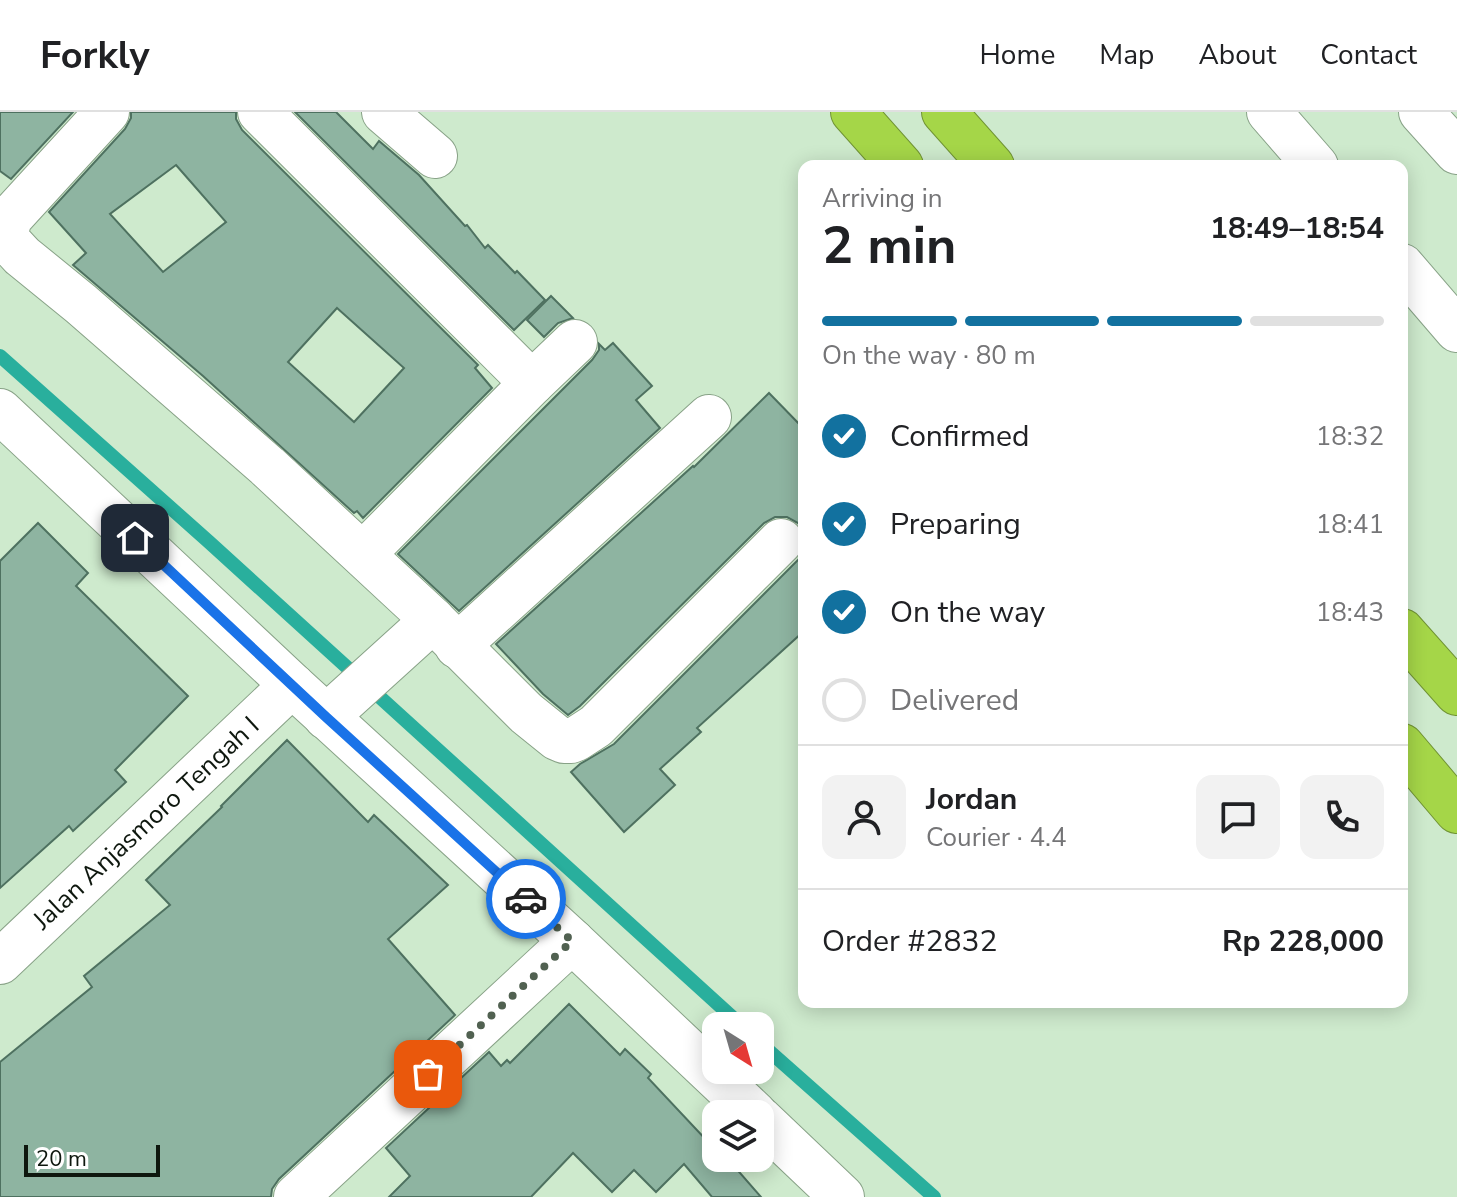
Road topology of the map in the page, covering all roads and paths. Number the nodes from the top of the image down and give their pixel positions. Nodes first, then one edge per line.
1 (107, 112) edge
2 (260, 112) edge
3 (384, 112) edge
4 (853, 112) edge
5 (944, 112) edge
6 (1421, 112) edge
7 (1286, 118) edge
8 (1457, 152) edge
9 (435, 156) dead end
10 (896, 160) edge
11 (987, 160) edge
12 (1312, 160) edge
13 (1408, 273) edge
14 (1457, 330) edge
15 (575, 342) dead end
16 (532, 383) junction
17 (0, 411) edge
18 (709, 417) dead end
19 (781, 541) dead end
20 (363, 554) junction
21 (445, 633) junction
22 (1408, 638) edge
23 (292, 685) junction
24 (1457, 693) edge
25 (326, 717) junction
26 (1408, 753) edge
27 (1457, 811) edge
28 (572, 941) junction
29 (0, 962) edge
30 (740, 1100) edge
31 (774, 1136) edge
32 (818, 1189) edge
33 (296, 1197) edge

1 - 20 street
2 - 16 street
3 - 9 street
4 - 10 highway
5 - 11 highway
6 - 8 street
7 - 12 street
13 - 14 street
15 - 16 street
16 - 20 street
17 - 23 street
18 - 21 street
19 - 21 street
20 - 21 street
21 - 25 street
22 - 24 highway
23 - 25 street
23 - 29 street, Jalan Anjasmoro Tengah I
25 - 28 street
26 - 27 highway
28 - 30 street
28 - 33 street
31 - 32 street

